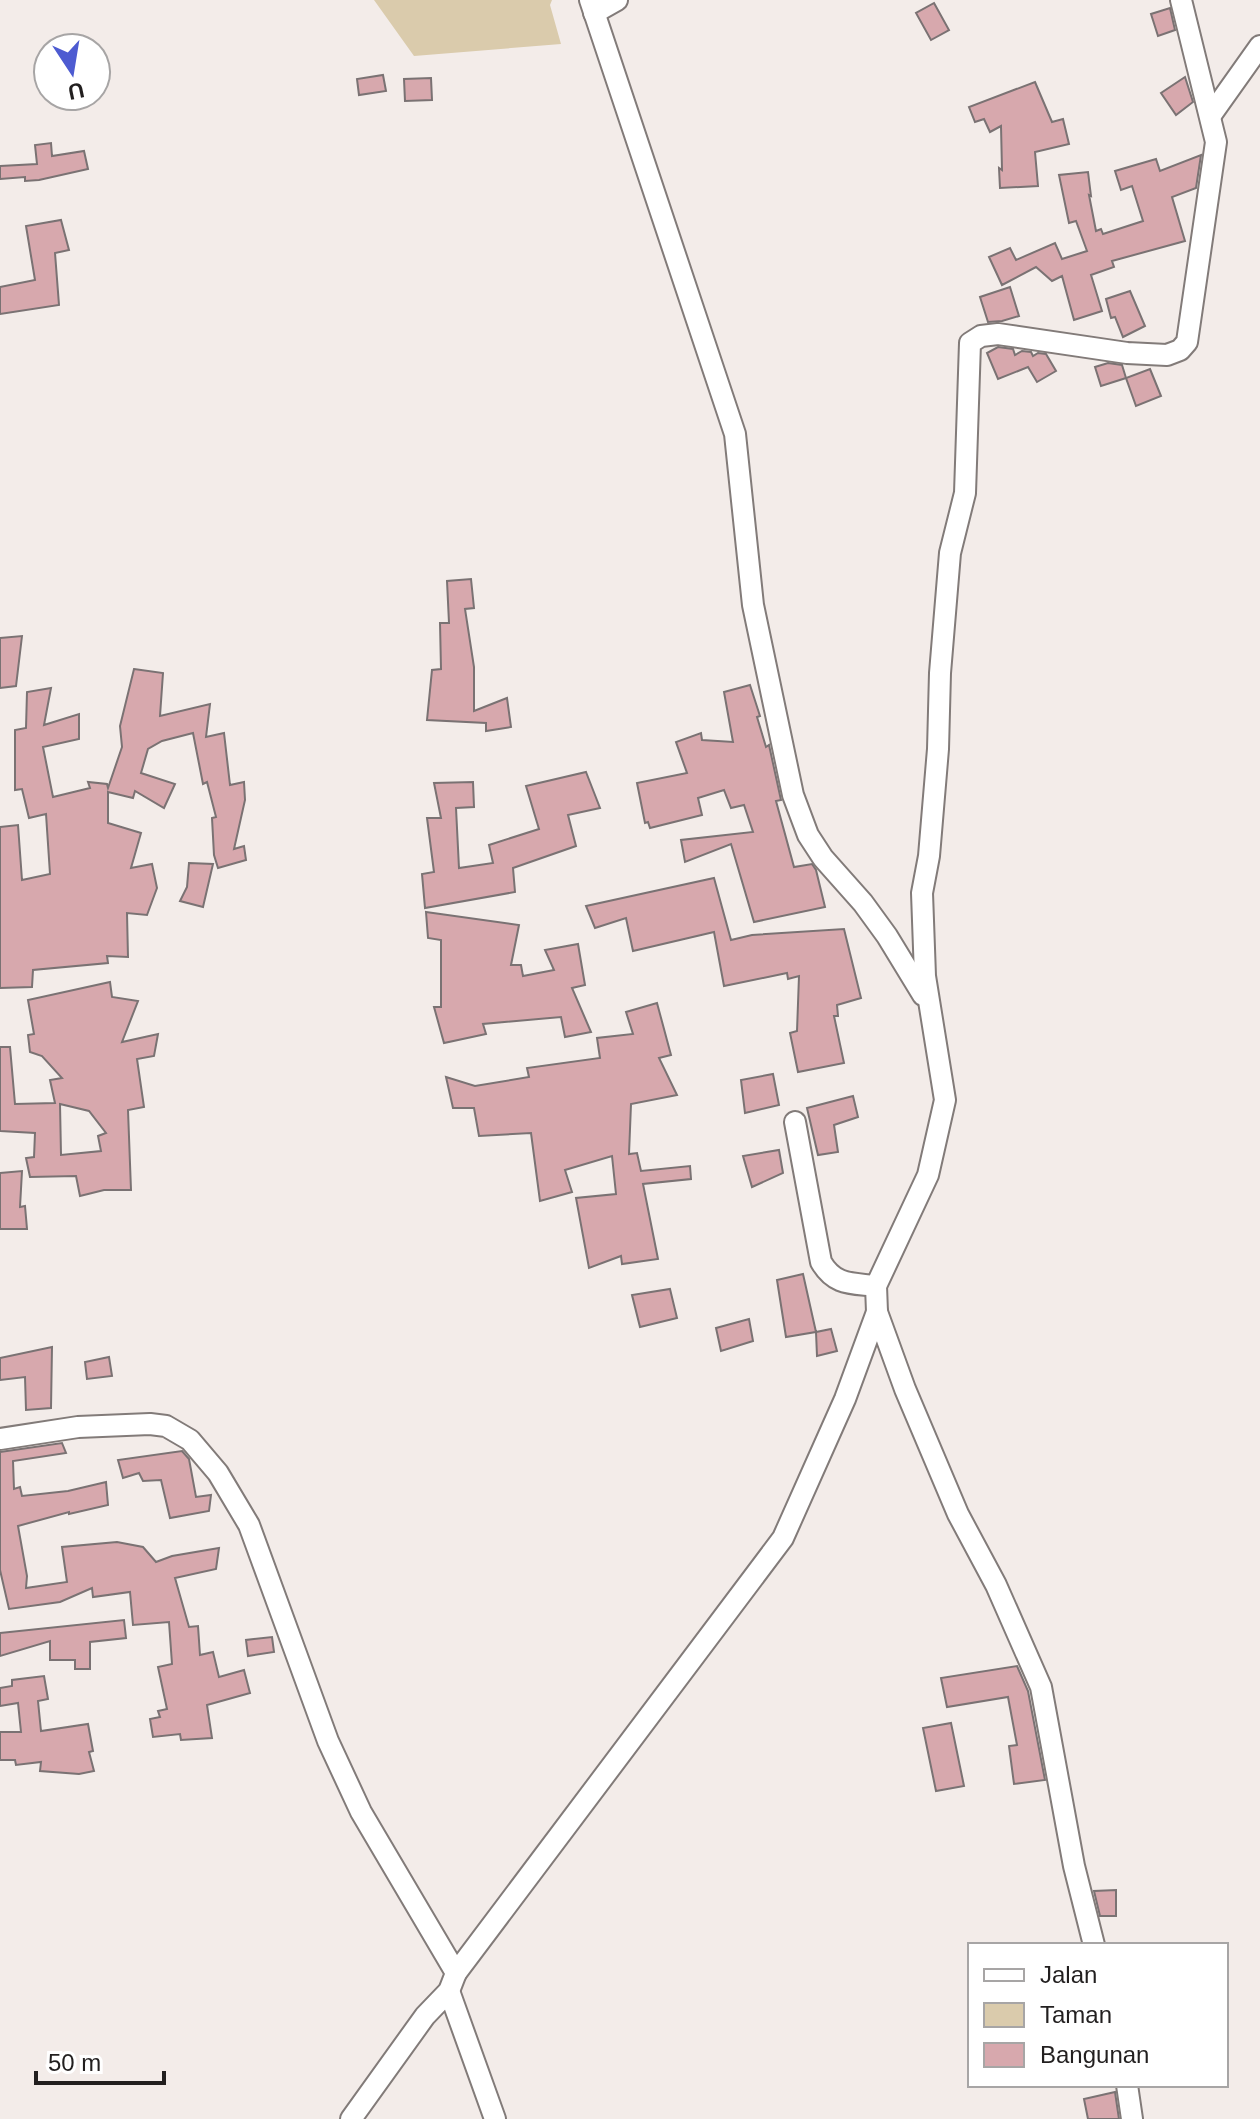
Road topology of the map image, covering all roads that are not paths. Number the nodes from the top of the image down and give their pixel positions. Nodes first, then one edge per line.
1 (617, 0) edge
2 (1181, 0) edge
3 (592, 7) edge
4 (1260, 46) edge
5 (1211, 115) junction
6 (932, 1011) junction
7 (795, 1122) dead end
8 (876, 1286) junction
9 (877, 1312) junction
10 (0, 1439) edge
11 (1093, 1943) edge
12 (453, 1982) junction
13 (1127, 2087) edge
14 (351, 2119) edge
15 (495, 2119) edge
16 (1132, 2119) edge

1 - 3 street
2 - 5 street
3 - 6 street
4 - 5 street
5 - 6 street
6 - 8 street
7 - 8 street
8 - 9 street
9 - 11 street
9 - 12 street
10 - 12 street
12 - 14 street
12 - 15 street
13 - 16 street

